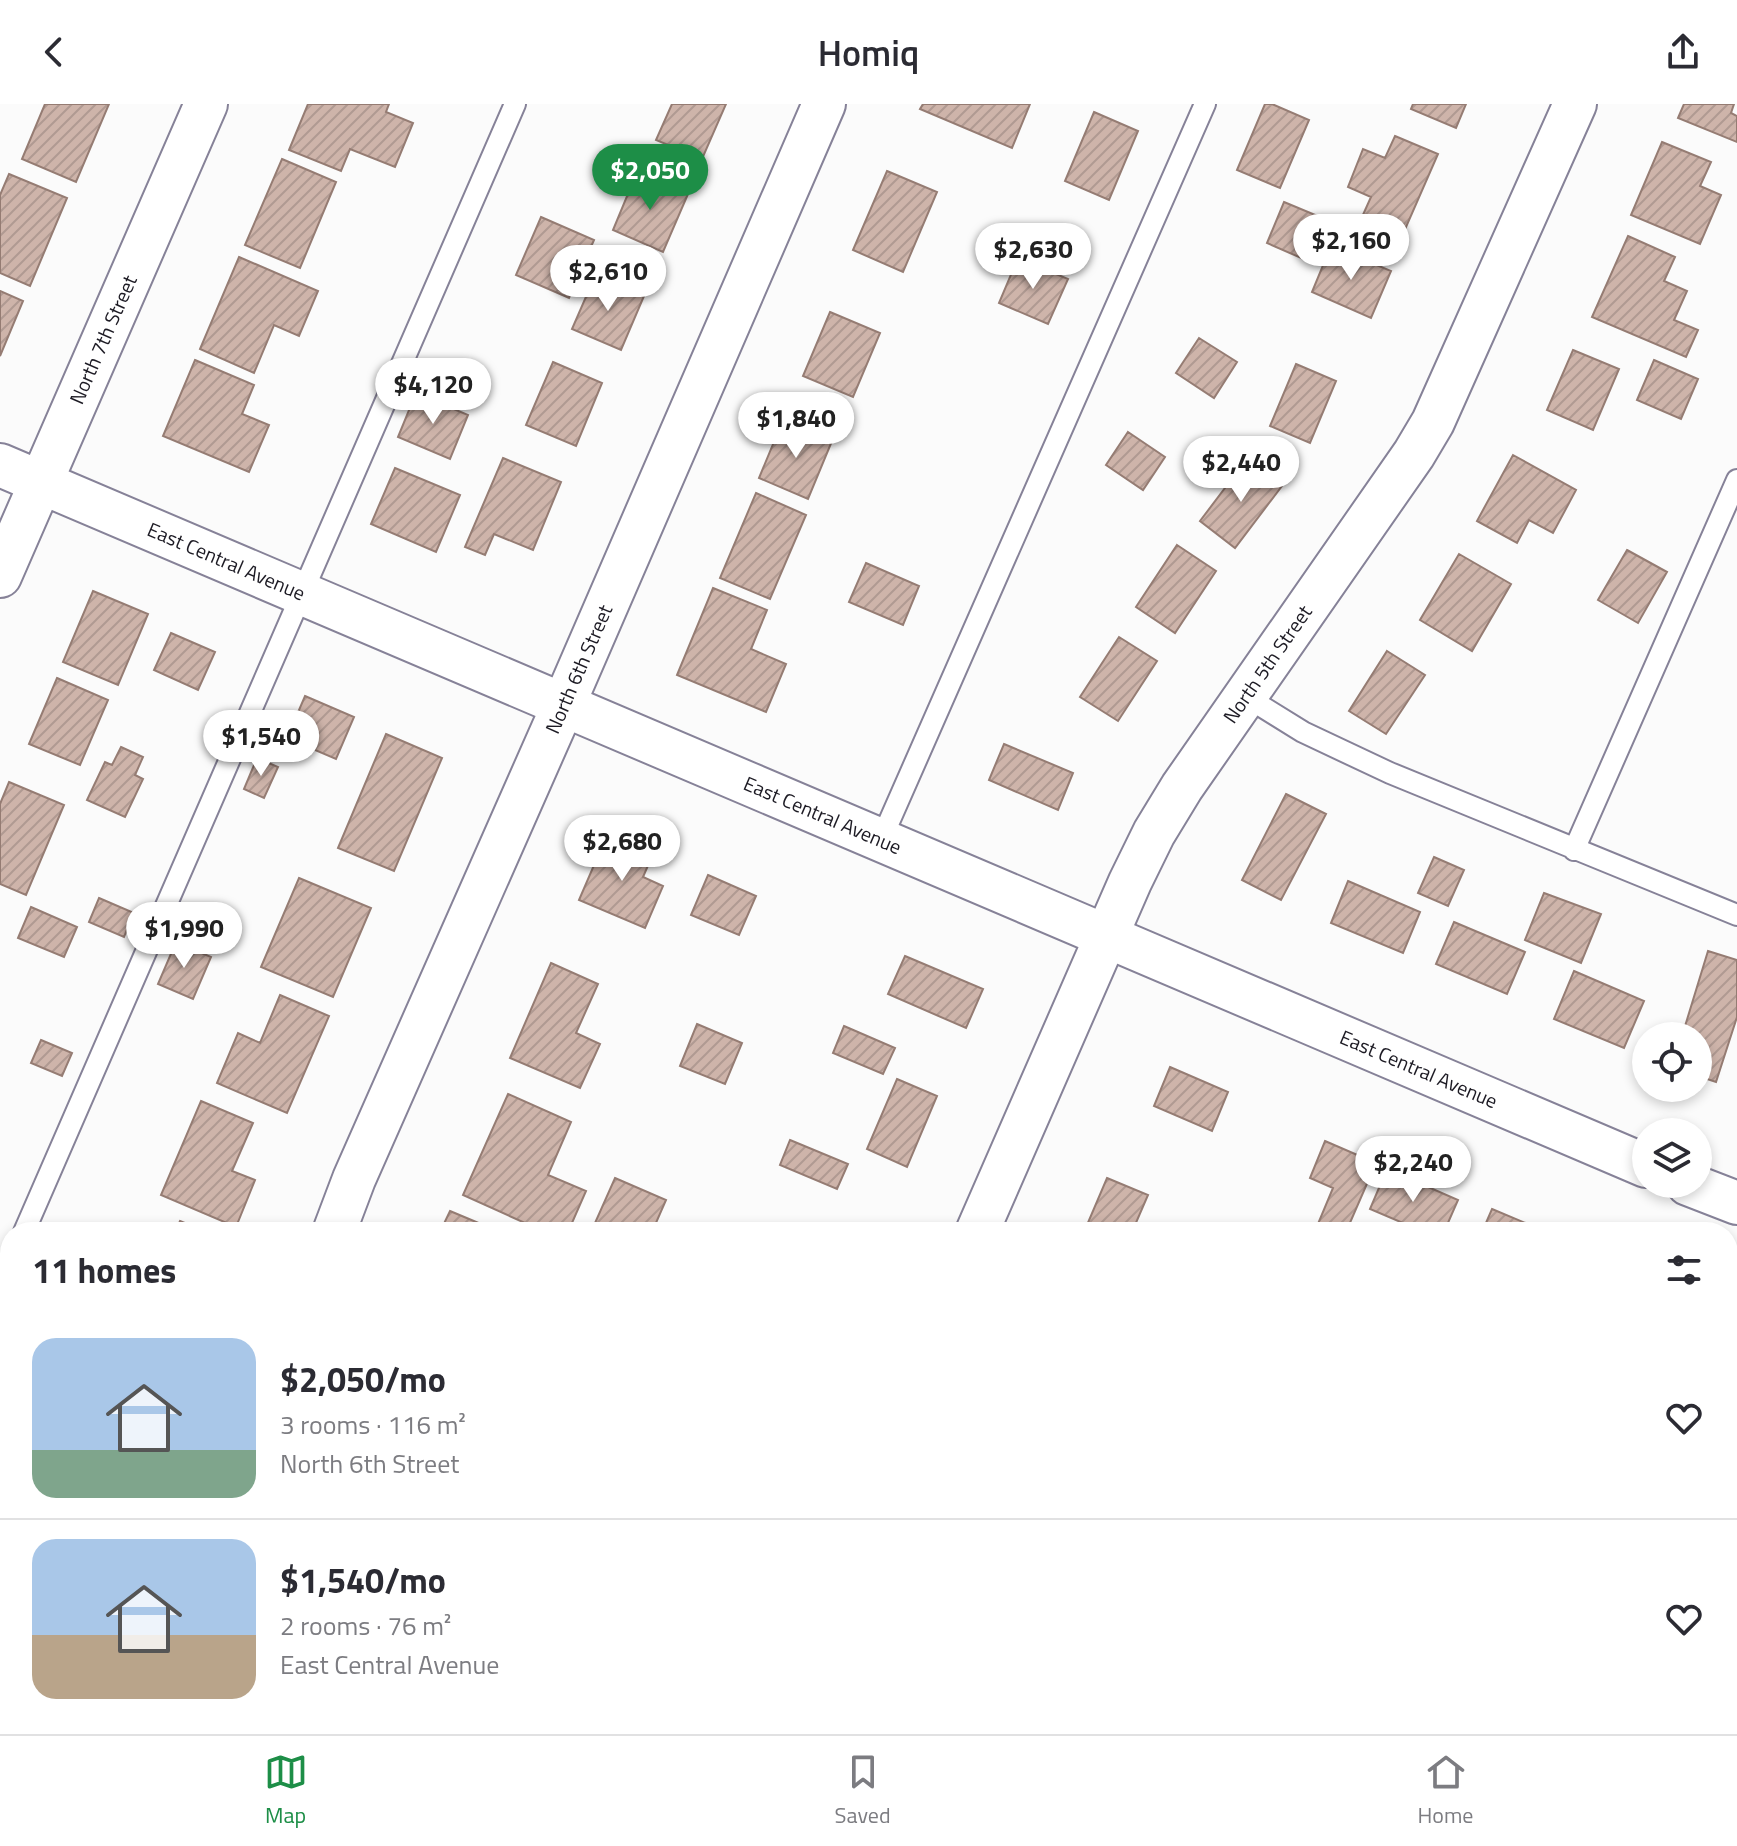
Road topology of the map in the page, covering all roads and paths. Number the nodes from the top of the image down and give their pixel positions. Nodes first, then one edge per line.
1 (206, 104) edge
2 (515, 104) edge
3 (824, 104) edge
4 (1205, 104) edge
5 (1575, 104) edge
6 (0, 465) edge
7 (1737, 480) edge
8 (41, 483) junction
9 (0, 576) edge
10 (303, 593) junction
11 (1245, 696) junction
12 (563, 706) junction
13 (881, 840) junction
14 (1574, 850) junction
15 (1737, 915) edge
16 (1105, 938) junction
17 (1632, 1160) edge
18 (1712, 1193) edge
19 (1737, 1203) edge
20 (28, 1222) edge
21 (338, 1222) edge
22 (981, 1222) edge

1 - 8 street, North 7th Street
2 - 10 lane
3 - 12 street, North 6th Street
4 - 13 lane
5 - 11 street, North 5th Street
6 - 8 street, East Central Avenue
7 - 14 lane
8 - 9 street, North 7th Street
8 - 10 street, East Central Avenue
10 - 12 street, East Central Avenue
10 - 20 lane
11 - 14 lane
11 - 16 street, North 5th Street
12 - 13 street, East Central Avenue
12 - 21 street, North 6th Street
13 - 16 street, East Central Avenue
14 - 15 lane
16 - 17 street, East Central Avenue
16 - 22 street, North 5th Street
18 - 19 street

